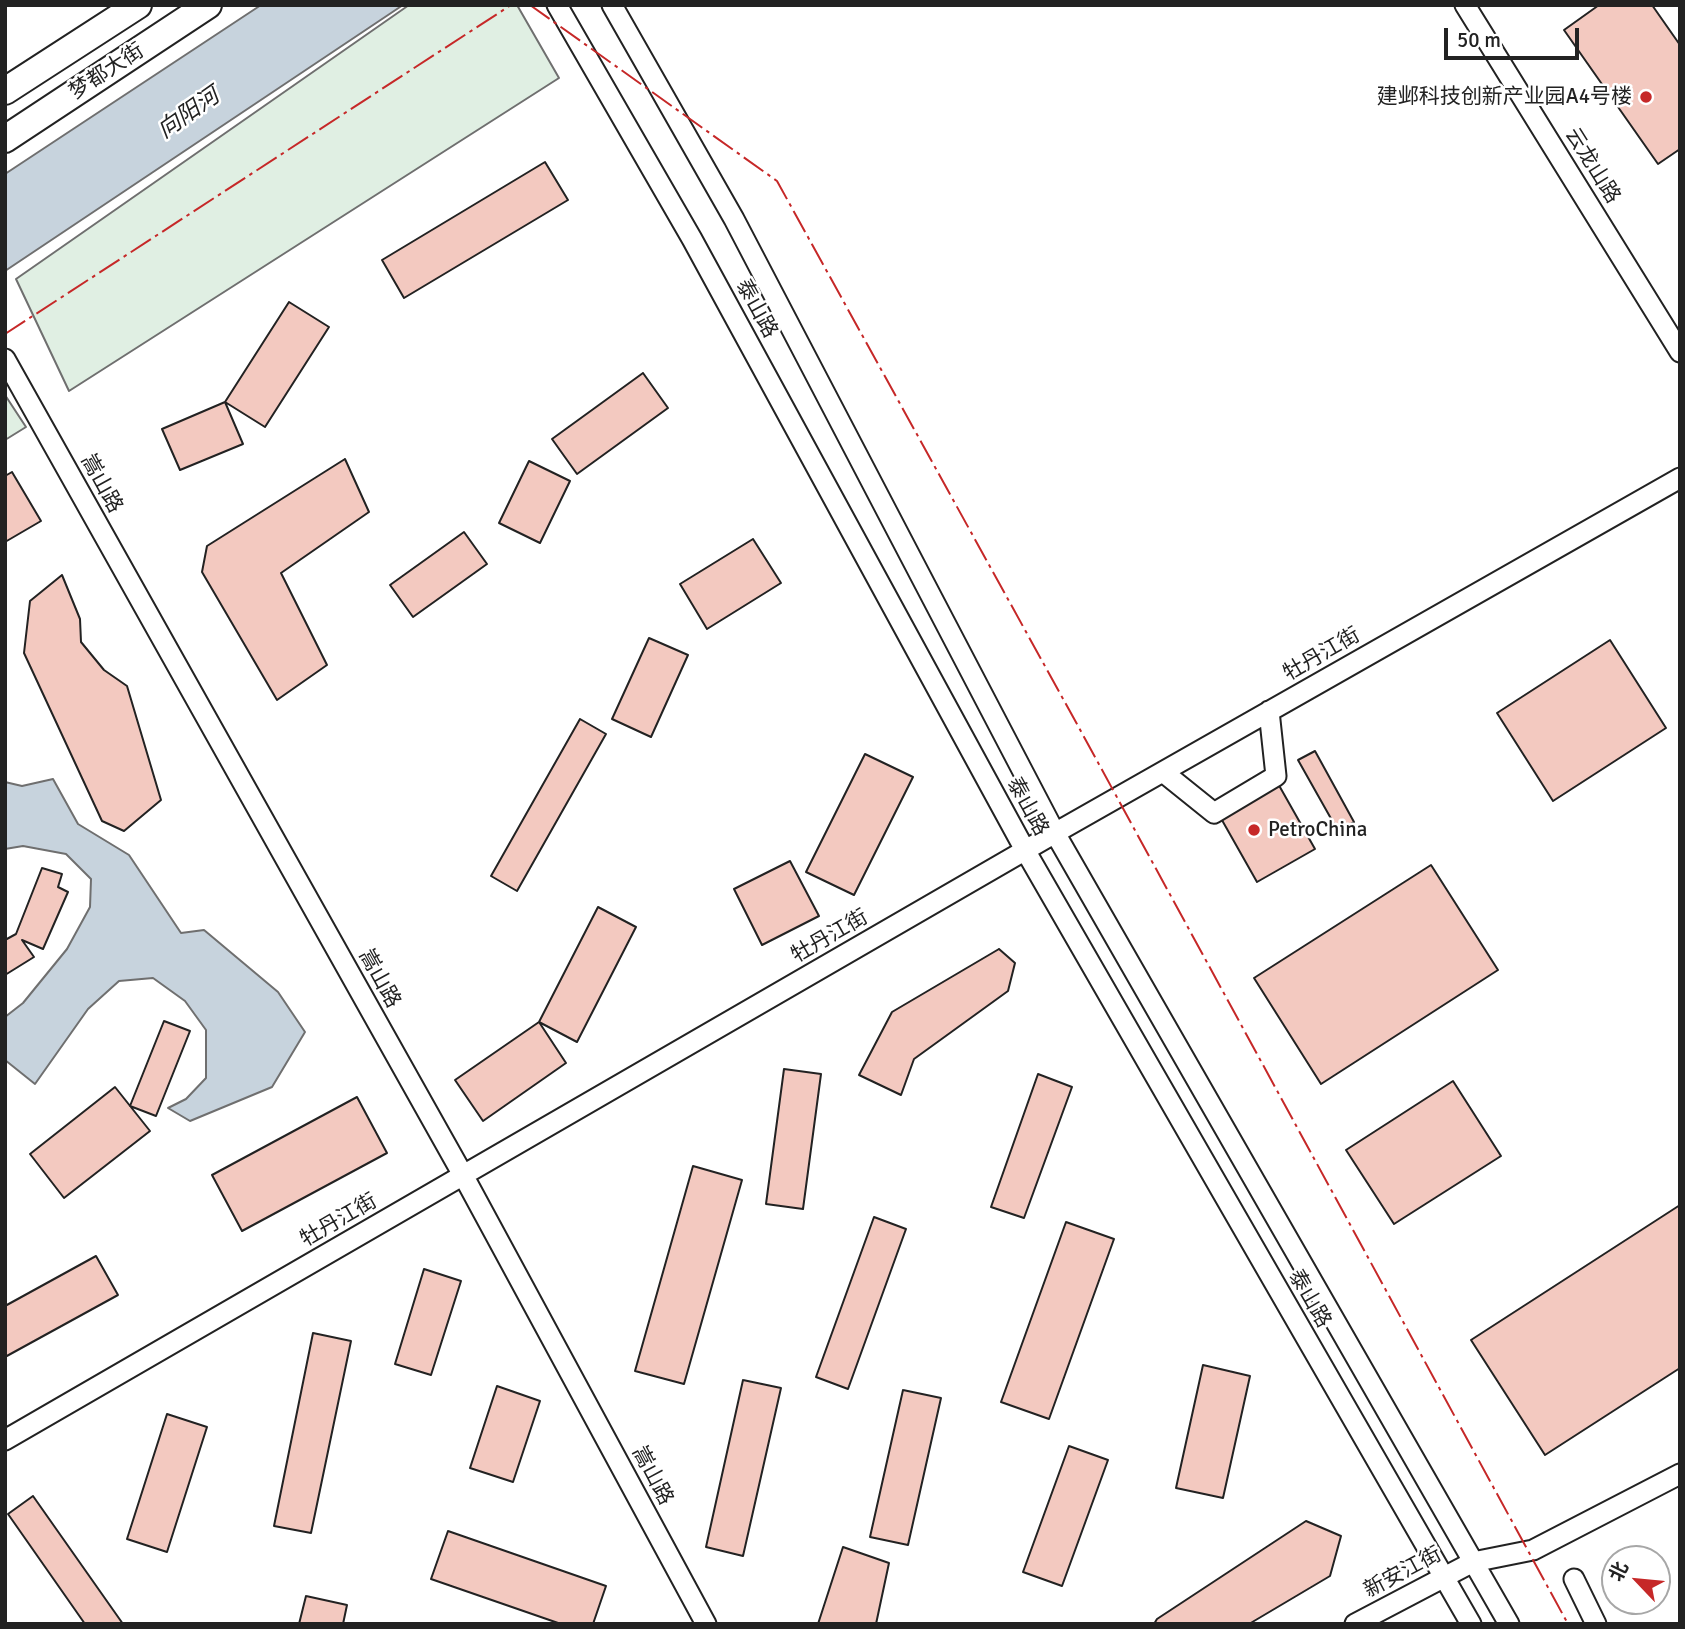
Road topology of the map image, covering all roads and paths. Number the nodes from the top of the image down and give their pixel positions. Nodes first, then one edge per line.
1 (138, 5) edge
2 (208, 5) edge
3 (557, 5) edge
4 (612, 5) edge
5 (1465, 5) edge
6 (5, 91) edge
7 (5, 139) edge
8 (1680, 352) edge
9 (5, 359) edge
10 (1680, 478) edge
11 (1269, 711) junction
12 (1163, 772) junction
13 (1055, 833) junction
14 (1024, 850) junction
15 (463, 1175) junction
16 (5, 1440) edge
17 (1680, 1474) edge
18 (1473, 1562) junction
19 (1444, 1577) junction
20 (1574, 1579) dead end
21 (706, 1624) edge
22 (1355, 1624) edge
23 (1471, 1624) edge
24 (1509, 1624) edge
25 (1596, 1624) edge

1 - 6 main road, 梦都大街
2 - 7 main road, 梦都大街
3 - 14 street, 泰山路
4 - 13 street, 泰山路
5 - 8 street, 云龙山路
9 - 15 street, 嵩山路
10 - 11 street, 牡丹江街
11 - 12 street, 牡丹江街
11 - 12 street
12 - 13 street, 牡丹江街
13 - 14 street, 牡丹江街
13 - 18 street, 泰山路
14 - 15 street, 牡丹江街
14 - 19 street, 泰山路
15 - 16 street, 牡丹江街
15 - 21 street, 嵩山路
17 - 18 street, 新安江街
18 - 19 street, 新安江街
18 - 24 street, 泰山路
19 - 22 street, 新安江街
19 - 23 street, 泰山路
20 - 25 street

